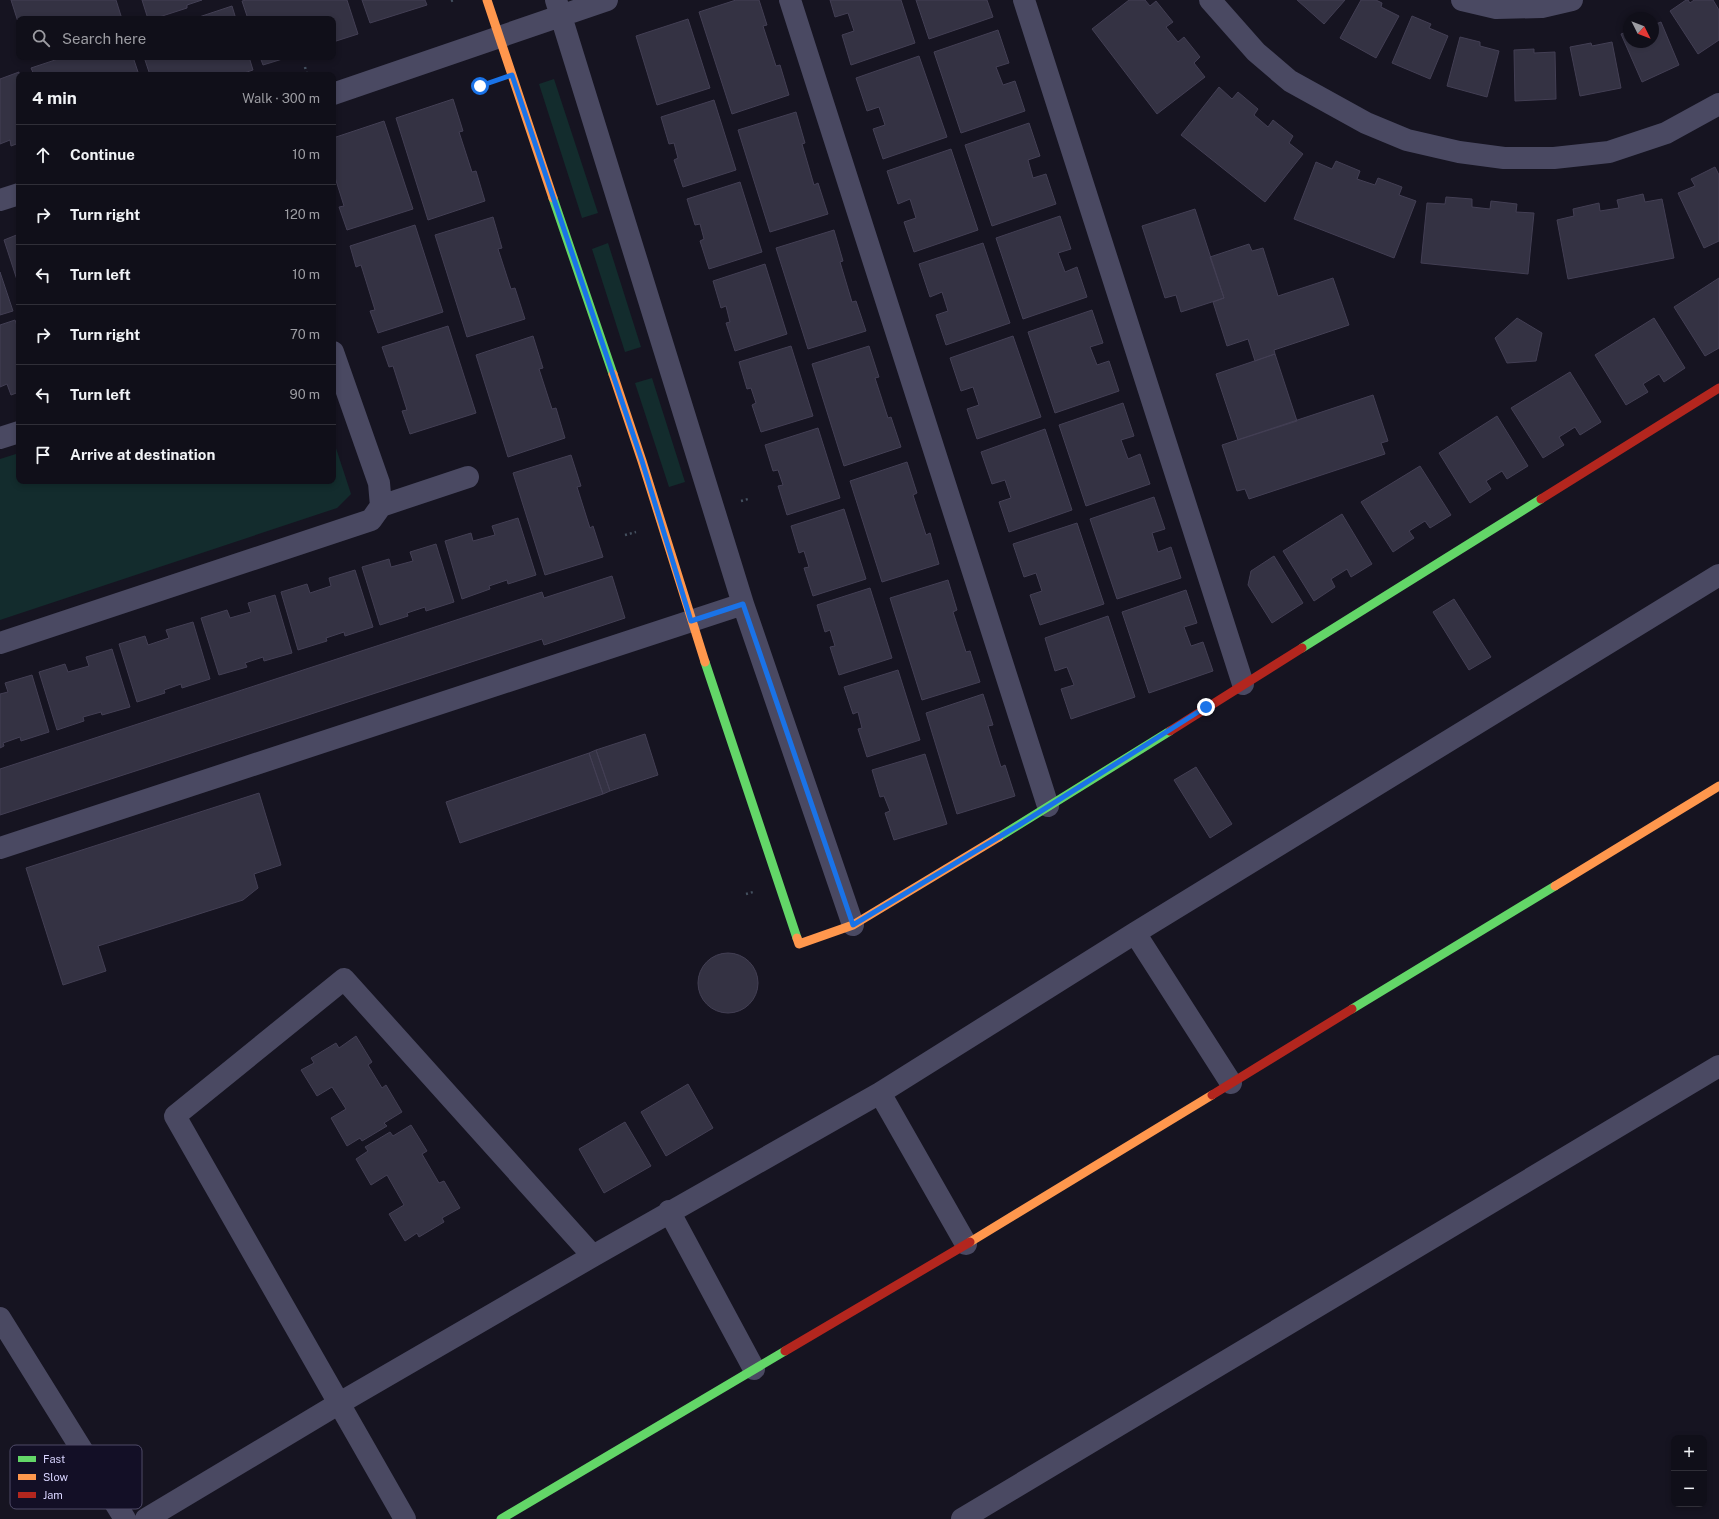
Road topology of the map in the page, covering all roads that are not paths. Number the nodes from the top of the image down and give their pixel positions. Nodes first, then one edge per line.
1 (487, 0) edge
2 (607, 0) edge
3 (790, 0) edge
4 (1024, 0) edge
5 (1210, 0) edge
6 (1462, 0) edge
7 (1572, 0) edge
8 (558, 7) edge
9 (499, 38) junction
10 (336, 93) edge
11 (1719, 104) edge
12 (16, 195) edge
13 (0, 200) edge
14 (336, 361) edge
15 (1719, 388) edge
16 (16, 433) edge
17 (0, 438) edge
18 (468, 477) dead end
19 (381, 506) junction
20 (1719, 575) edge
21 (743, 604) junction
22 (691, 621) junction
23 (0, 643) edge
24 (1243, 684) junction
25 (1719, 786) edge
26 (1048, 806) junction
27 (0, 848) edge
28 (853, 925) junction
29 (1135, 933) junction
30 (1719, 1066) edge
31 (1231, 1083) junction
32 (880, 1093) junction
33 (669, 1211) junction
34 (966, 1244) junction
35 (593, 1256) junction
36 (0, 1318) edge
37 (754, 1369) junction
38 (338, 1404) junction
39 (79, 1445) edge
40 (119, 1509) edge
41 (125, 1519) edge
42 (146, 1519) edge
43 (405, 1519) edge
44 (501, 1519) edge
45 (962, 1519) edge

1 - 9 street
2 - 8 street
3 - 26 street
4 - 24 street
5 - 11 street
6 - 7 street
8 - 9 street
8 - 21 street
9 - 10 street
9 - 22 street
12 - 13 street
14 - 19 street
15 - 24 street
16 - 17 street
18 - 19 street
19 - 23 street
20 - 29 street
21 - 22 street
21 - 28 street
22 - 27 street
22 - 28 street
24 - 26 street
25 - 31 street
26 - 28 street
29 - 31 street
29 - 32 street
30 - 45 street
31 - 34 street
32 - 33 street
32 - 34 street
33 - 35 street
33 - 37 street
34 - 37 street
35 - 38 street
35 - 38 street
36 - 39 street
37 - 44 street
38 - 42 street
38 - 43 street
40 - 41 street

